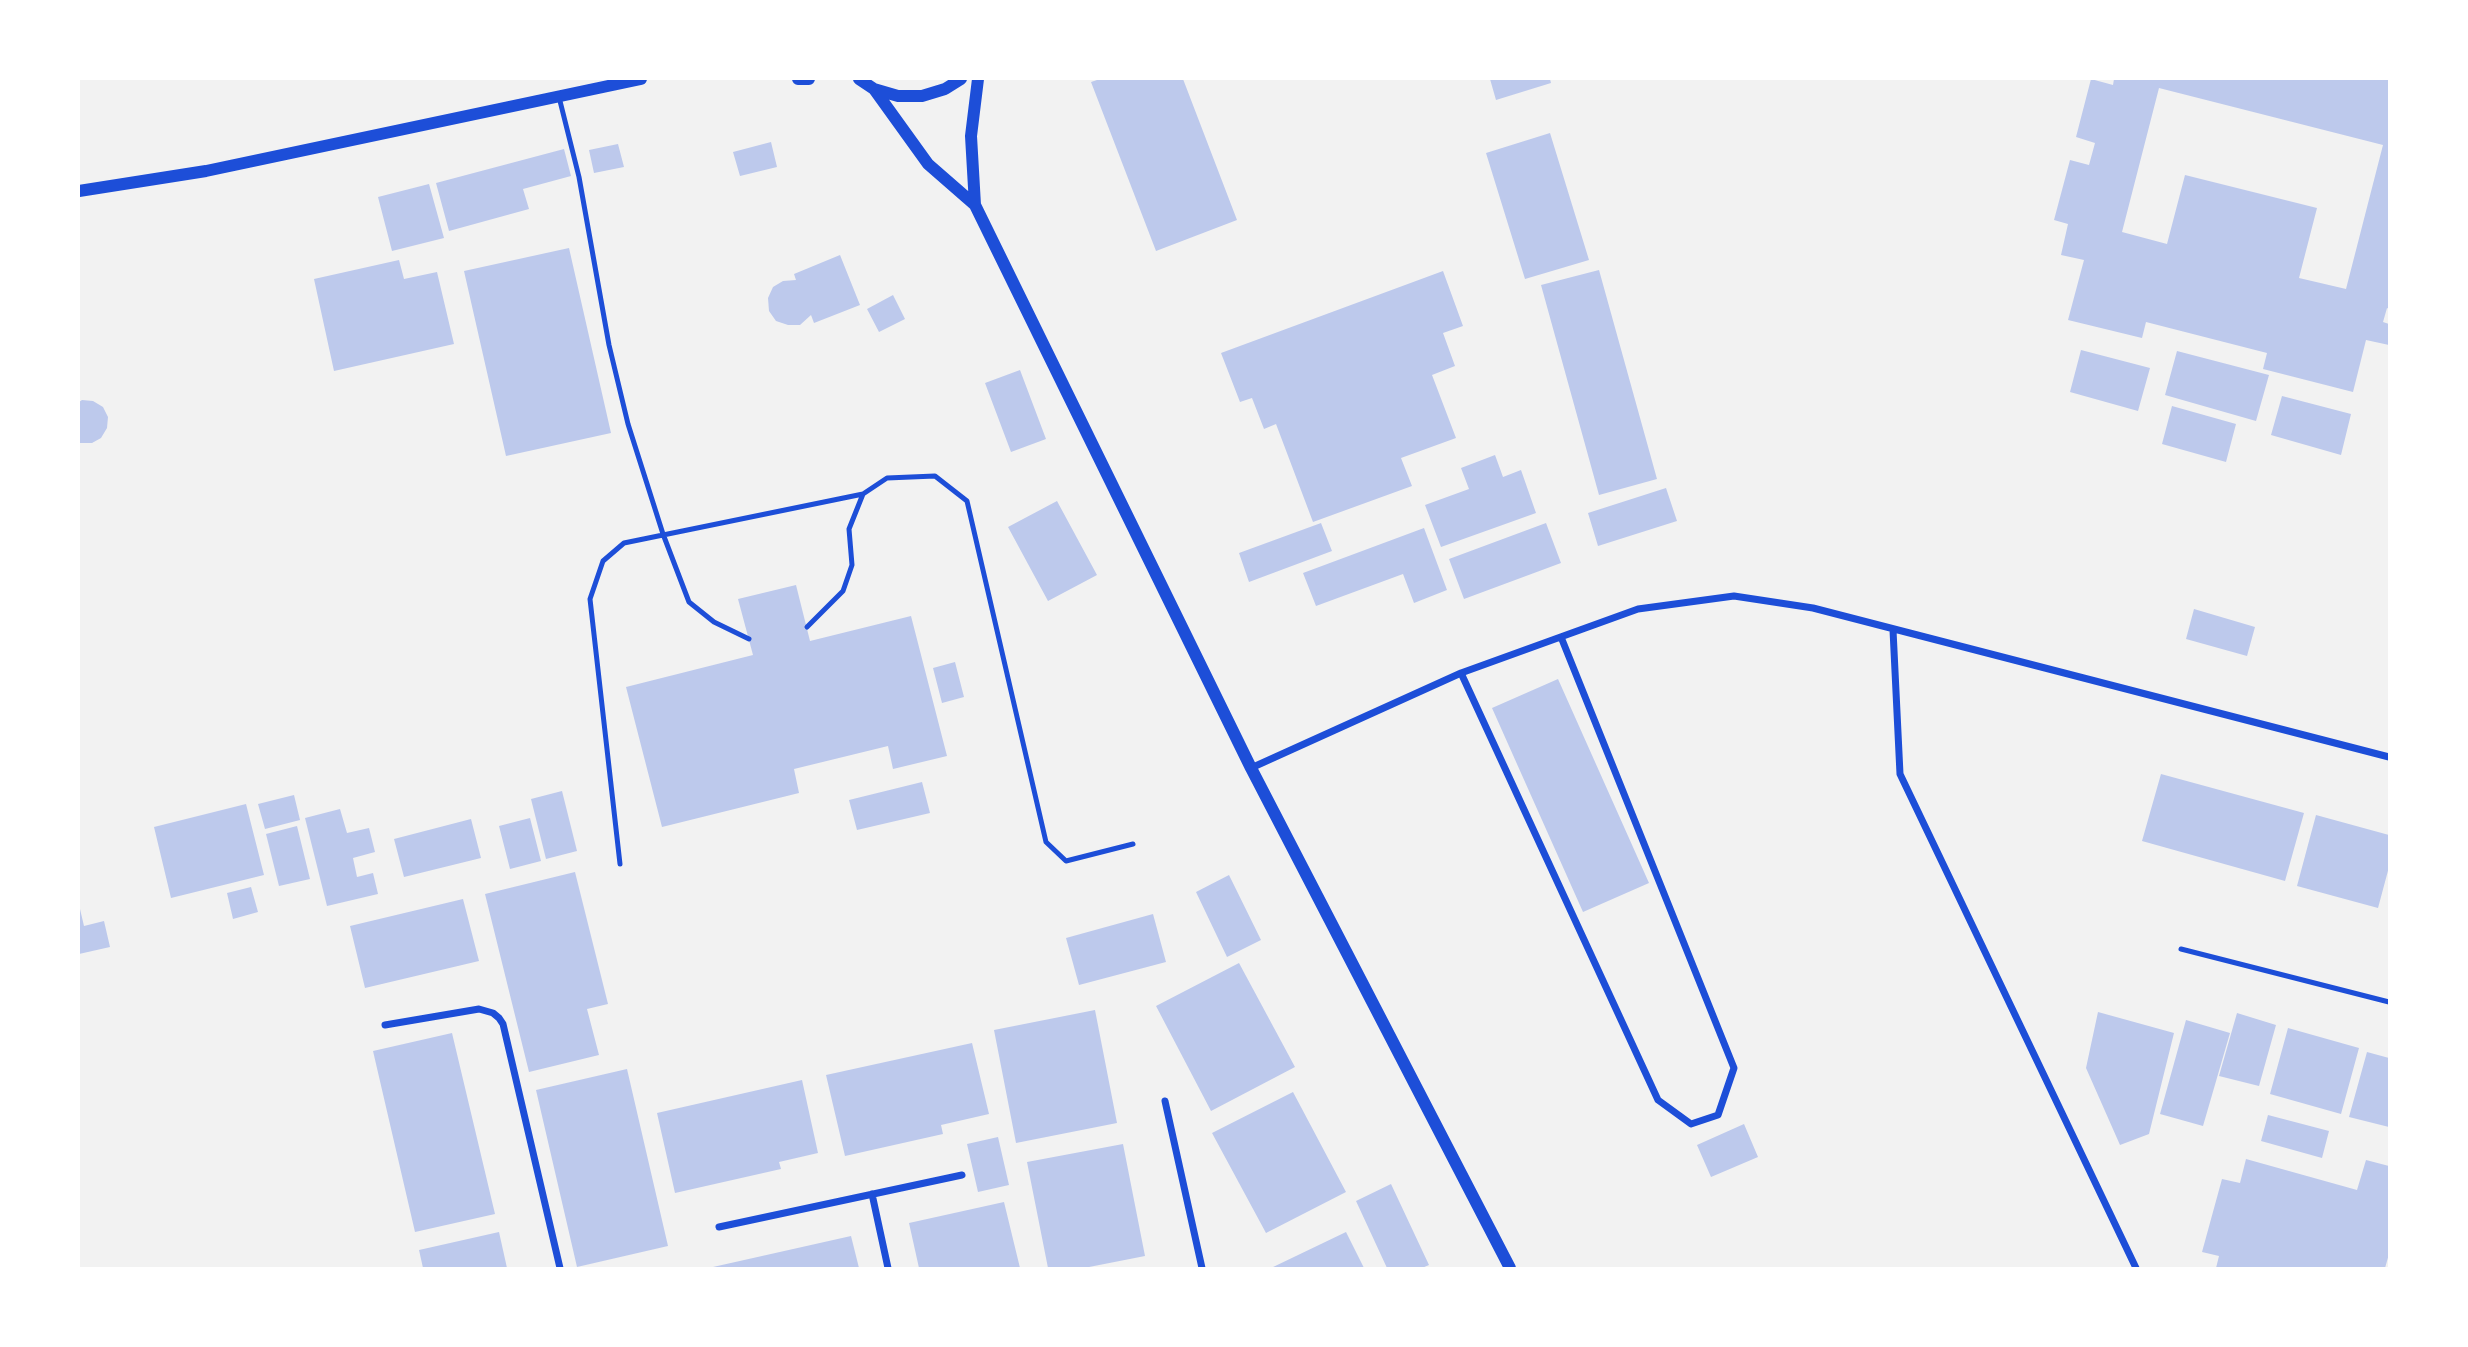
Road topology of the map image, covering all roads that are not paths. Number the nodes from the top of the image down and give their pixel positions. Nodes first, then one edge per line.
1 (641, 79) edge
2 (798, 79) edge
3 (809, 79) edge
4 (859, 79) edge
5 (961, 79) edge
6 (978, 79) edge
7 (874, 89) junction
8 (559, 97) junction
9 (79, 191) edge
10 (975, 205) junction
11 (863, 494) junction
12 (663, 534) junction
13 (807, 627) dead end
14 (1893, 630) junction
15 (1561, 637) junction
16 (749, 639) dead end
17 (1461, 673) junction
18 (2389, 757) edge
19 (1251, 768) junction
20 (1133, 844) dead end
21 (620, 864) dead end
22 (2181, 949) dead end
23 (2389, 1002) edge
24 (385, 1024) dead end
25 (1165, 1101) dead end
26 (962, 1175) dead end
27 (872, 1194) junction
28 (719, 1227) dead end
29 (560, 1268) edge
30 (888, 1268) edge
31 (1202, 1268) edge
32 (1510, 1268) edge
33 (2136, 1268) edge

1 - 8 street
2 - 3 street
4 - 7 street
5 - 7 street
6 - 10 street
7 - 10 street
8 - 9 street
8 - 12 lane
10 - 19 street
11 - 12 lane
11 - 13 lane
11 - 20 lane
12 - 16 lane
12 - 21 lane
14 - 15 street
14 - 18 street
14 - 33 street
15 - 17 street
15 - 17 street
17 - 19 street
19 - 32 street
22 - 23 lane
24 - 29 street
25 - 31 street
26 - 27 street
27 - 28 street
27 - 30 street

